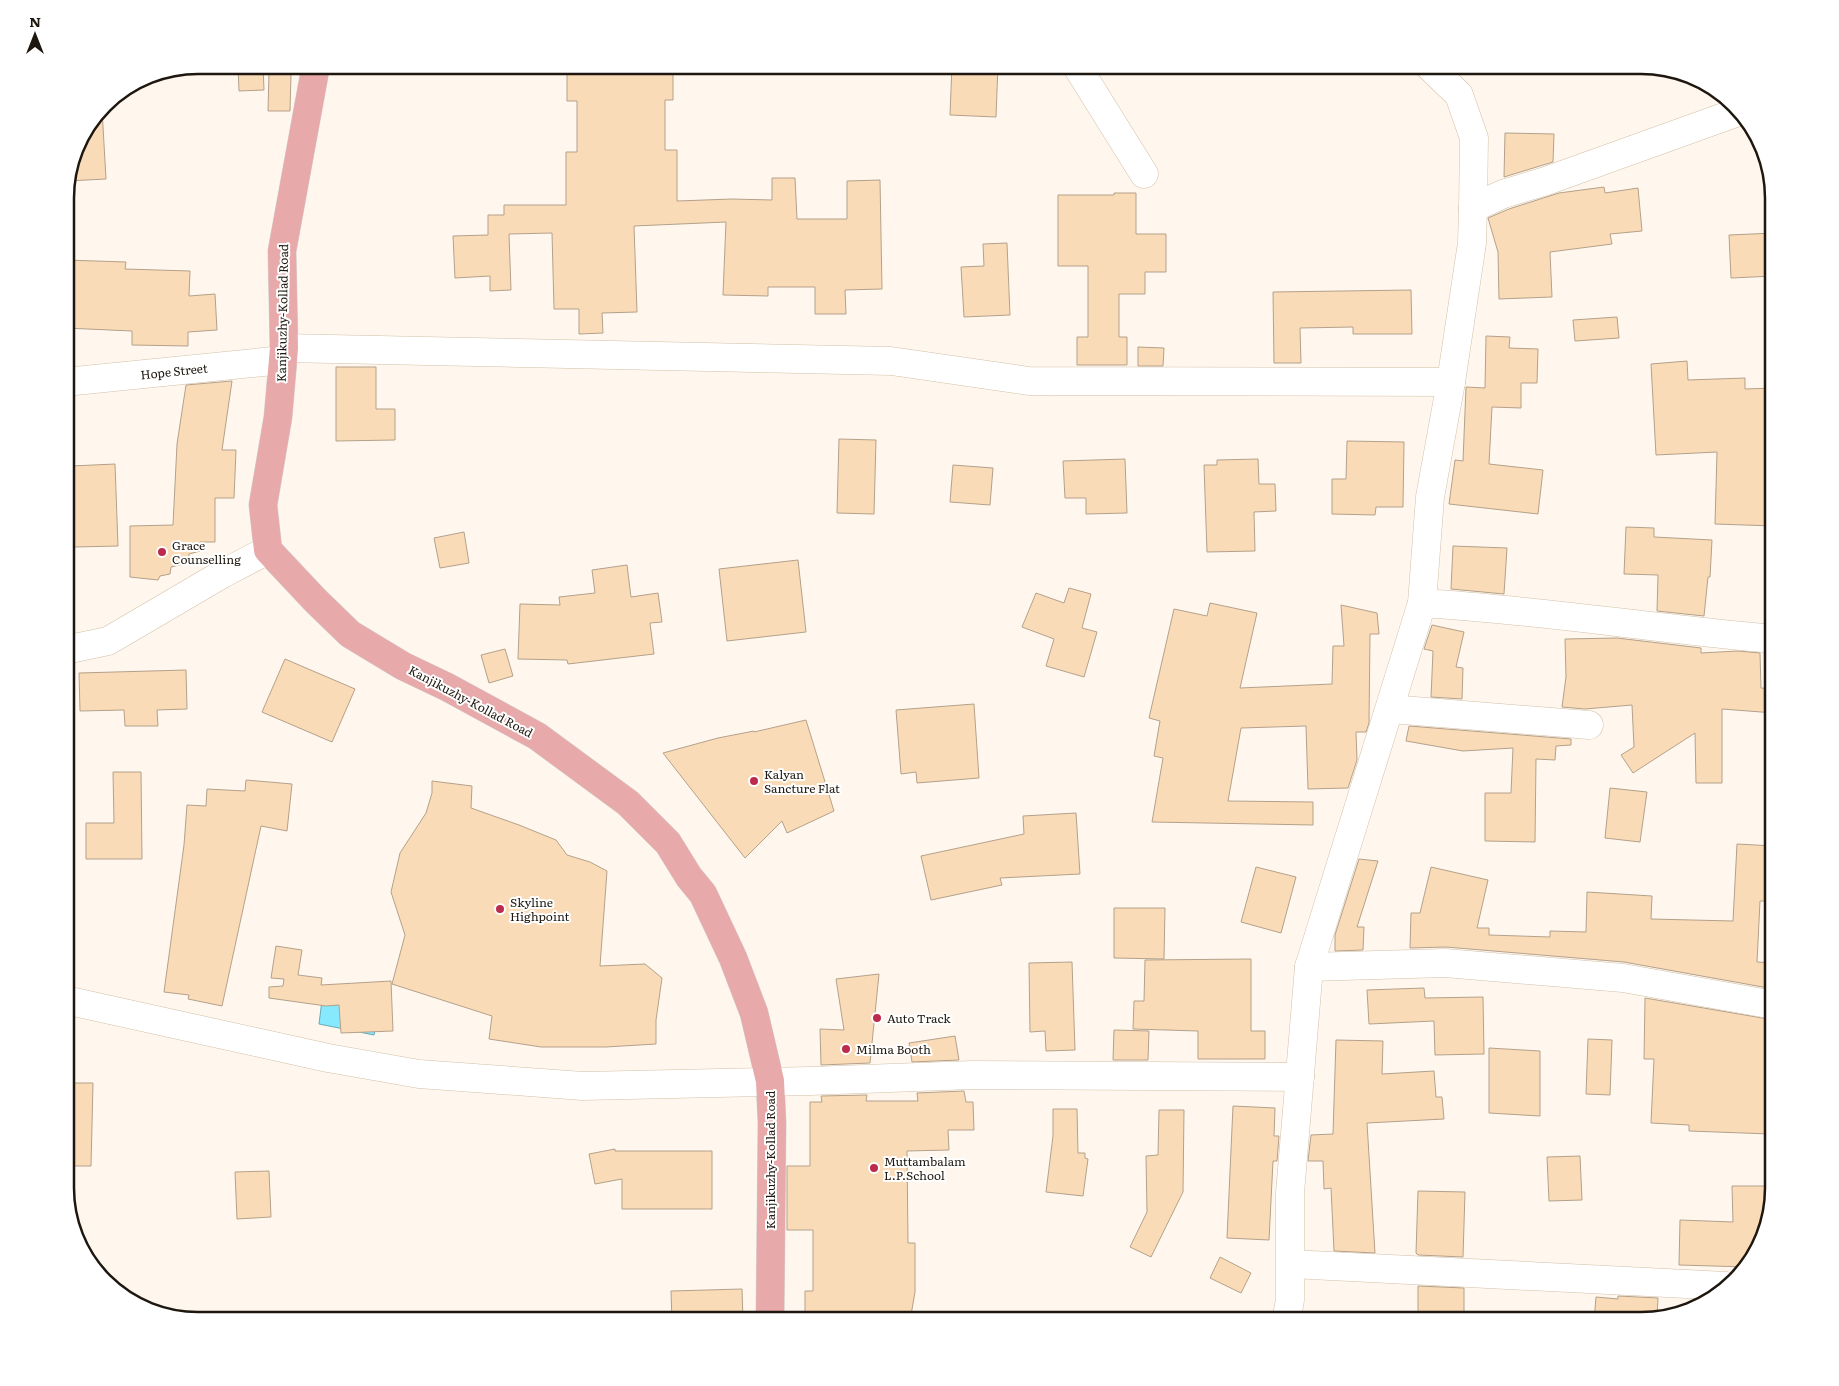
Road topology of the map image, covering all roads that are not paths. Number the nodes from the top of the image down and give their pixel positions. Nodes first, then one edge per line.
1 (314, 74) edge
2 (1082, 74) edge
3 (1437, 74) edge
4 (1733, 114) edge
5 (1144, 174) dead end
6 (1473, 208) junction
7 (283, 354) junction
8 (74, 381) edge
9 (1451, 382) junction
10 (268, 550) junction
11 (1422, 603) junction
12 (1765, 638) edge
13 (74, 648) edge
14 (1390, 709) junction
15 (1589, 726) dead end
16 (1309, 967) junction
17 (74, 1002) edge
18 (1765, 1003) edge
19 (1300, 1077) junction
20 (770, 1081) junction
21 (1291, 1264) junction
22 (1718, 1286) edge
23 (770, 1312) edge
24 (1288, 1312) edge

1 - 7 main road, Kanjikuzhy-Kollad Road
2 - 5 street
3 - 6 street
4 - 6 street
6 - 9 street
7 - 8 street, Hope Street
7 - 9 street, Hope Street
7 - 10 main road, Kanjikuzhy-Kollad Road
9 - 11 street
10 - 13 street
10 - 20 main road, Kanjikuzhy-Kollad Road
11 - 12 street
11 - 14 street
14 - 15 street
14 - 16 street
16 - 18 street
16 - 19 street
17 - 20 street
19 - 20 street
19 - 21 street
20 - 23 main road, Kanjikuzhy-Kollad Road
21 - 22 street
21 - 24 street

